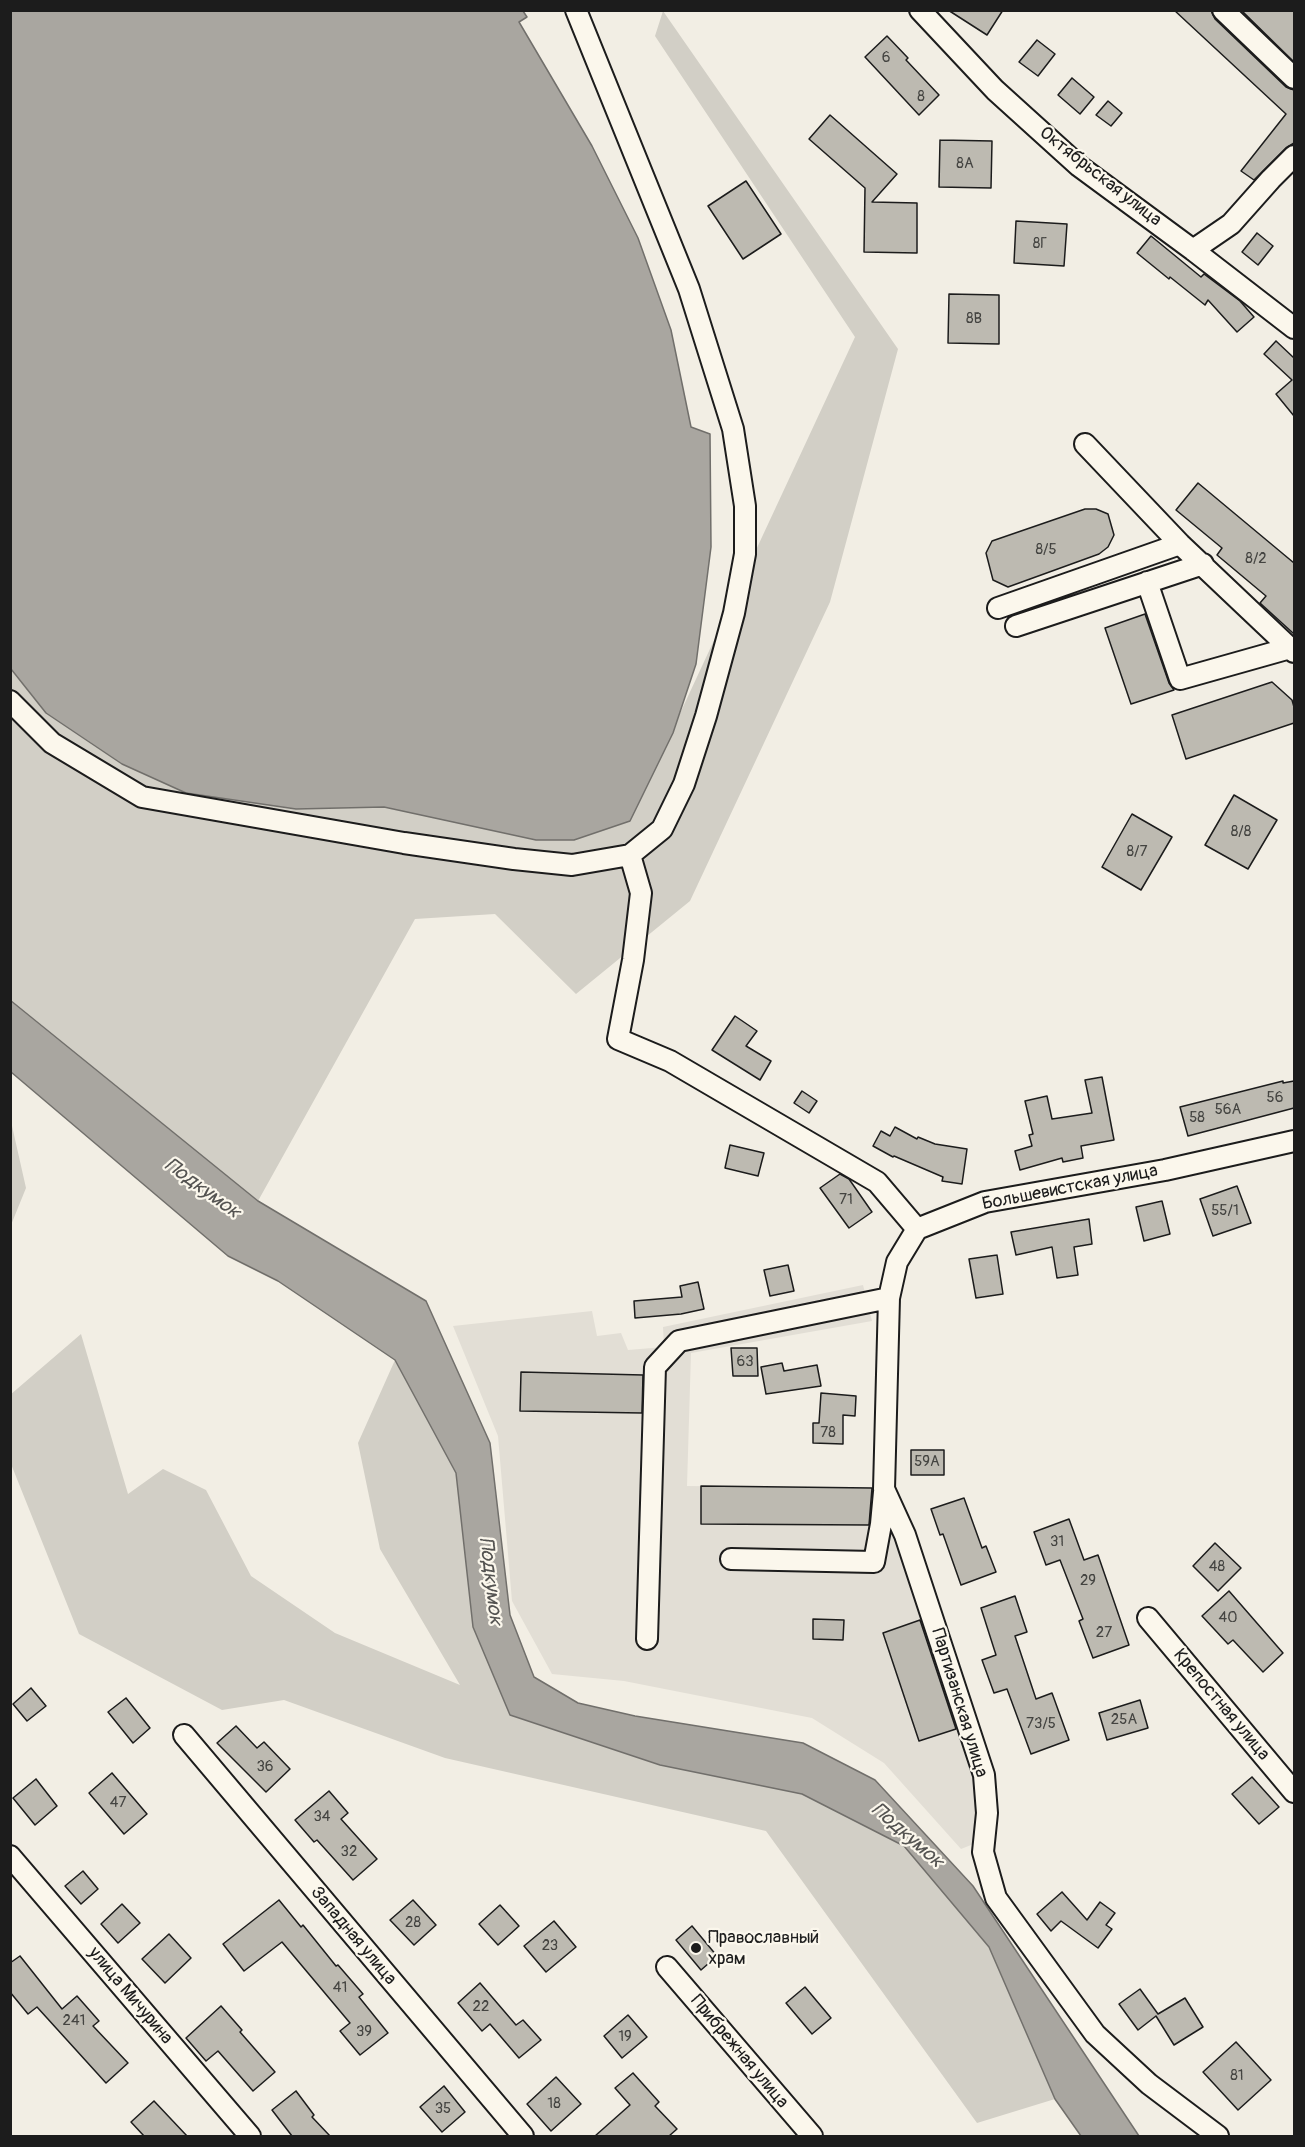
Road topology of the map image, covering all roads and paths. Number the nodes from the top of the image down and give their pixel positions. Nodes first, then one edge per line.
1 (576, 10) edge
2 (920, 10) edge
3 (1223, 10) edge
4 (1294, 78) edge
5 (1294, 156) edge
6 (1193, 249) junction
7 (1294, 328) edge
8 (1085, 444) dead end
9 (1180, 544) junction
10 (1203, 564) junction
11 (1146, 582) junction
12 (998, 608) dead end
13 (1016, 626) dead end
14 (1292, 650) edge
15 (10, 701) edge
16 (630, 855) junction
17 (1294, 1141) edge
18 (917, 1229) junction
19 (889, 1298) junction
20 (884, 1489) junction
21 (731, 1559) dead end
22 (1148, 1618) dead end
23 (647, 1639) dead end
24 (184, 1735) dead end
25 (1294, 1792) edge
26 (10, 1856) edge
27 (667, 1967) dead end
28 (250, 2136) edge
29 (523, 2136) edge
30 (812, 2136) edge
31 (1218, 2136) edge

1 - 16 street
2 - 6 street, Октябрьская улица
3 - 4 street
5 - 6 street
6 - 7 street, Октябрьская улица
8 - 9 street
9 - 10 street
9 - 12 street
10 - 11 street
10 - 14 street
11 - 13 street
11 - 14 street
15 - 16 street
16 - 18 street
17 - 18 street, Большевистская улица
18 - 19 street, Партизанская улица
19 - 20 street, Партизанская улица
19 - 23 street
20 - 21 street
20 - 31 street, Партизанская улица
22 - 25 street, Крепостная улица
24 - 29 street, Западная улица
26 - 28 street, улица Мичурина
27 - 30 street, Прибрежная улица

